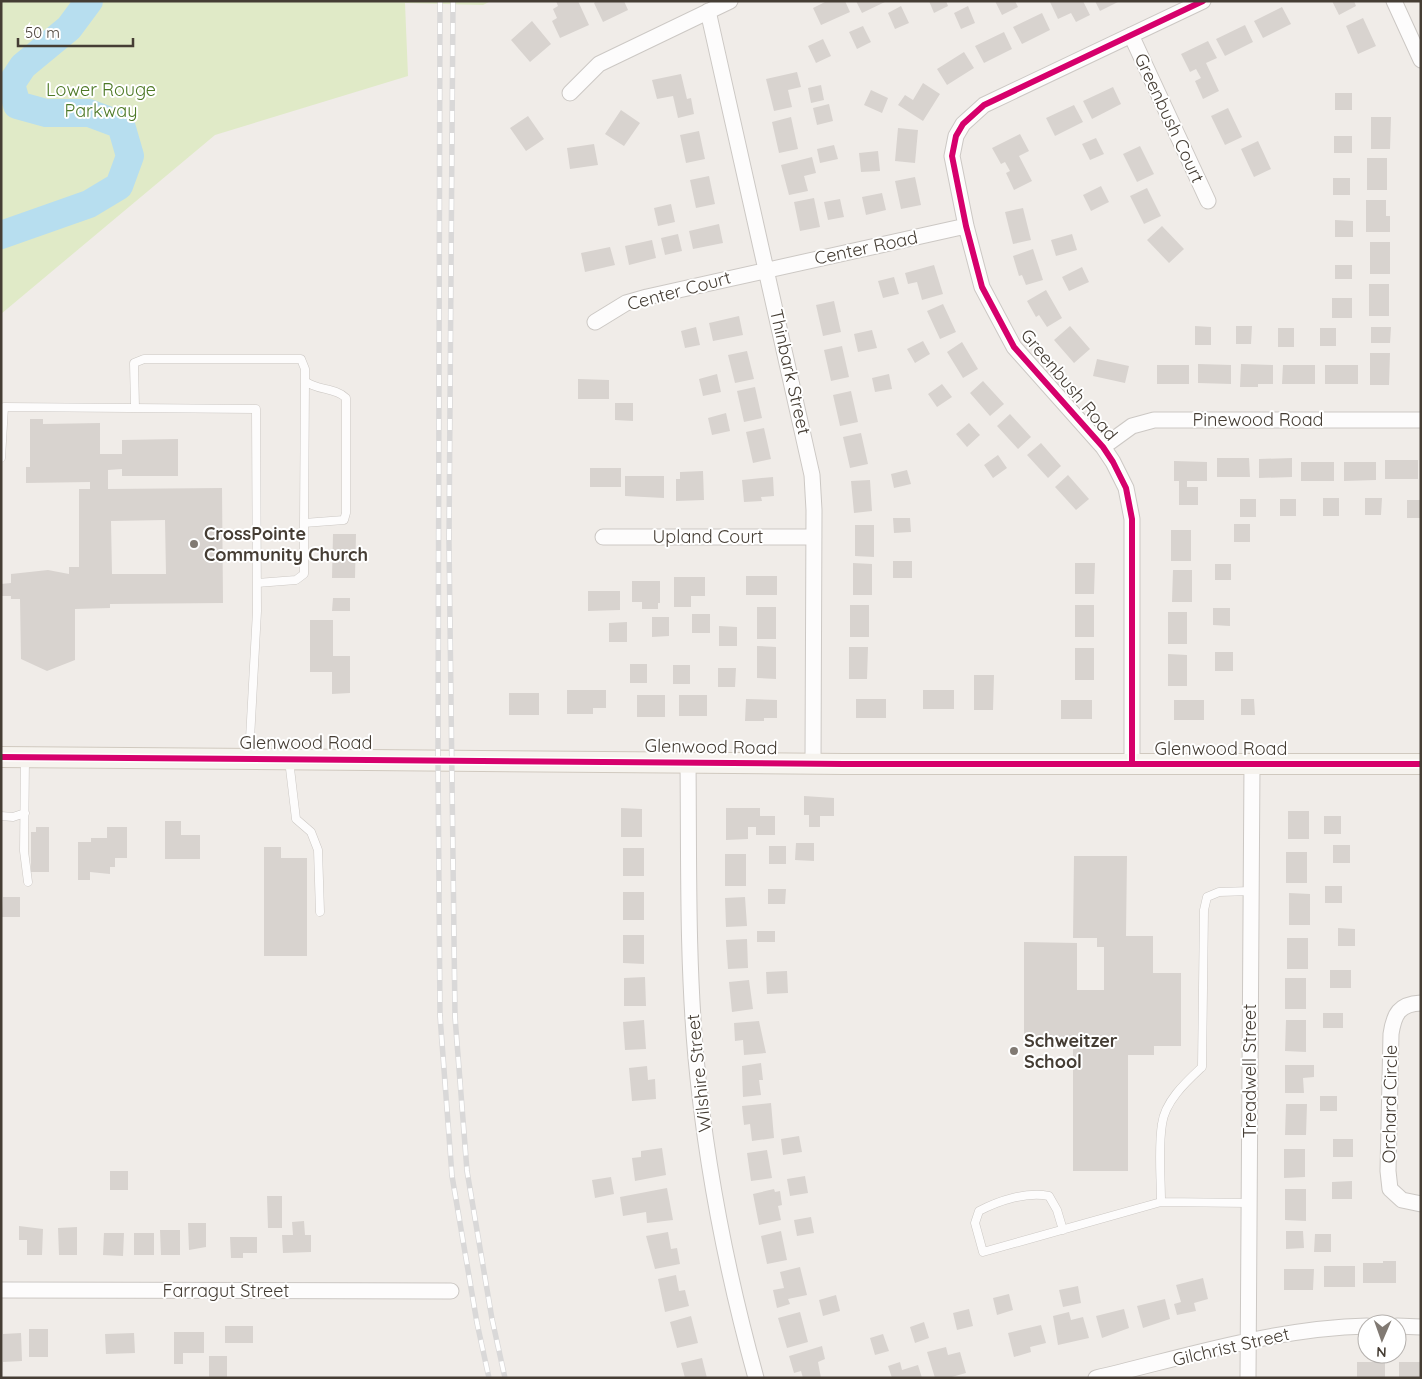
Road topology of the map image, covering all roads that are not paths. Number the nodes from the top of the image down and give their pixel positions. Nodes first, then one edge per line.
1 (730, 1) edge
2 (1203, 1) edge
3 (1394, 1) edge
4 (708, 11) junction
5 (1131, 35) junction
6 (1421, 60) edge
7 (570, 93) dead end
8 (1208, 201) dead end
9 (966, 226) junction
10 (767, 270) junction
11 (594, 322) dead end
12 (305, 381) junction
13 (135, 408) junction
14 (1421, 420) edge
15 (1103, 447) junction
16 (1, 458) edge
17 (304, 523) junction
18 (603, 537) dead end
19 (814, 537) junction
20 (257, 583) junction
21 (1, 757) edge
22 (25, 757) junction
23 (249, 758) junction
24 (288, 758) junction
25 (688, 762) junction
26 (813, 763) junction
27 (1132, 764) junction
28 (1252, 764) junction
29 (1421, 764) edge
30 (25, 813) junction
31 (1, 816) edge
32 (28, 882) dead end
33 (1251, 891) junction
34 (320, 912) dead end
35 (1421, 1003) edge
36 (1161, 1202) junction
37 (1249, 1203) junction
38 (1421, 1204) edge
39 (1062, 1230) junction
40 (1, 1290) edge
41 (451, 1291) dead end
42 (1407, 1326) edge
43 (1357, 1327) edge
44 (1421, 1327) edge
45 (1248, 1342) junction
46 (756, 1378) edge
47 (1096, 1378) edge
48 (1248, 1378) edge

1 - 4 street
2 - 5 street, Greenbush Road
3 - 6 street
4 - 7 street
4 - 10 street, Thinbark Street
5 - 8 street, Greenbush Court
5 - 9 street, Greenbush Road
9 - 10 street, Center Road
9 - 15 street, Greenbush Road
10 - 11 street, Center Court
10 - 19 street, Thinbark Street
12 - 13 lane
12 - 17 lane
12 - 17 lane
13 - 16 lane
13 - 20 lane
14 - 15 street, Pinewood Road
15 - 27 street, Greenbush Road
17 - 20 lane
18 - 19 street, Upland Court
19 - 26 street, Thinbark Street
20 - 23 lane
21 - 22 street, Glenwood Road
22 - 23 street, Glenwood Road
22 - 30 lane
23 - 24 street, Glenwood Road
24 - 25 street, Glenwood Road
24 - 34 lane
25 - 26 street, Glenwood Road
25 - 46 street, Wilshire Street
26 - 27 street, Glenwood Road
27 - 28 street, Glenwood Road
28 - 29 street, Glenwood Road
28 - 33 street, Treadwell Street
30 - 31 lane
30 - 32 lane
33 - 36 lane
33 - 37 street, Treadwell Street
35 - 38 street, Orchard Circle
36 - 37 lane
36 - 39 lane
37 - 45 street, Treadwell Street
39 - 39 lane
40 - 41 street, Farragut Street
42 - 44 street
43 - 45 street, Gilchrist Street
45 - 47 street, Gilchrist Street
45 - 48 street, Treadwell Street

